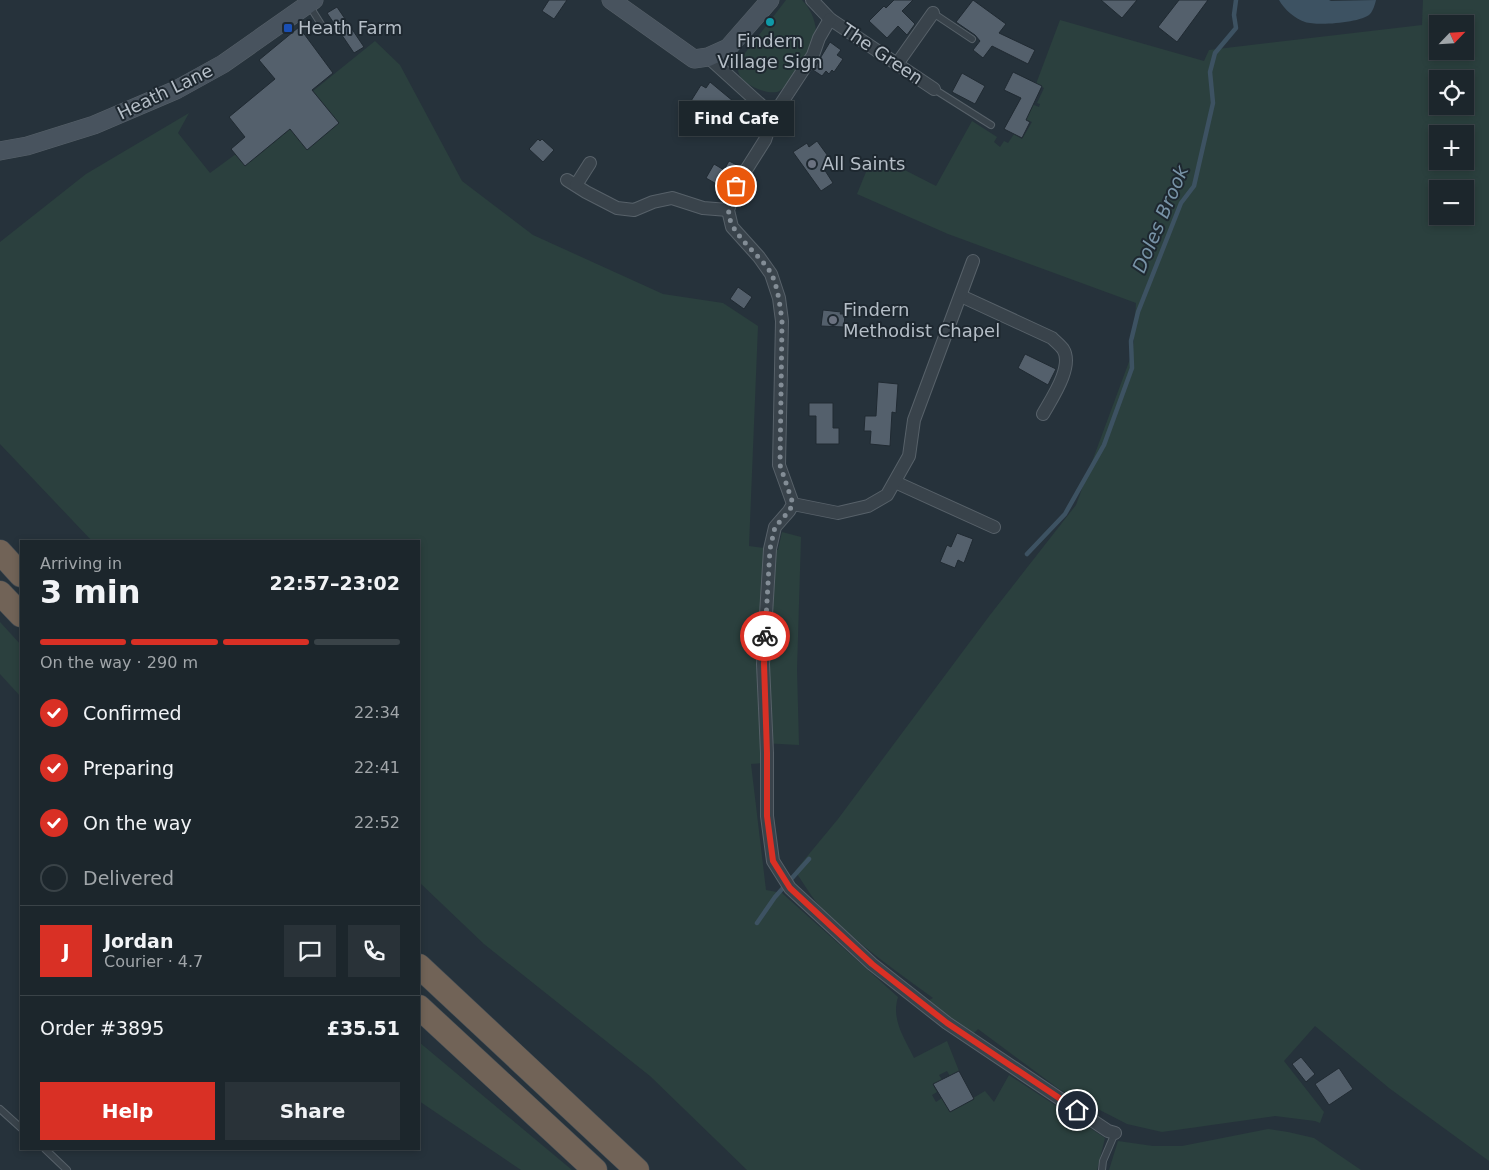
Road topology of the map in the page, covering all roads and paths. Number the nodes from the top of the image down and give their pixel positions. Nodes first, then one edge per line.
1 (611, 0) edge
2 (770, 0) edge
3 (812, 0) edge
4 (311, 2) edge
5 (933, 13) joint
6 (830, 19) junction
7 (324, 29) dead end
8 (972, 40) dead end
9 (708, 57) junction
10 (897, 64) junction
11 (934, 89) joint
12 (773, 116) junction
13 (991, 125) dead end
14 (0, 151) edge
15 (590, 163) dead end
16 (728, 210) junction
17 (973, 261) dead end
18 (961, 296) junction
19 (1044, 414) dead end
20 (895, 482) junction
21 (793, 504) junction
22 (994, 527) dead end
23 (0, 552) edge
24 (20, 574) edge
25 (0, 594) edge
26 (20, 614) edge
27 (420, 967) edge
28 (420, 1008) edge
29 (0, 1110) edge
30 (20, 1127) edge
31 (1115, 1133) joint
32 (46, 1150) edge
33 (67, 1170) edge
34 (594, 1170) edge
35 (637, 1170) edge
36 (1102, 1170) edge

1 - 9 street
2 - 9 street
3 - 6 street, The Green
4 - 7 lane
4 - 14 street, Heath Lane
5 - 8 lane
5 - 10 street
6 - 10 street, The Green
6 - 12 street, The Green
9 - 12 street
10 - 11 street, The Green
11 - 13 lane
12 - 16 street, The Green
15 - 16 street
16 - 21 street
17 - 18 street
18 - 19 street
18 - 20 street
20 - 21 street
20 - 22 street
21 - 31 street
23 - 24 highway
25 - 26 highway
27 - 35 highway
28 - 34 highway
29 - 30 lane
31 - 36 lane
32 - 33 lane

